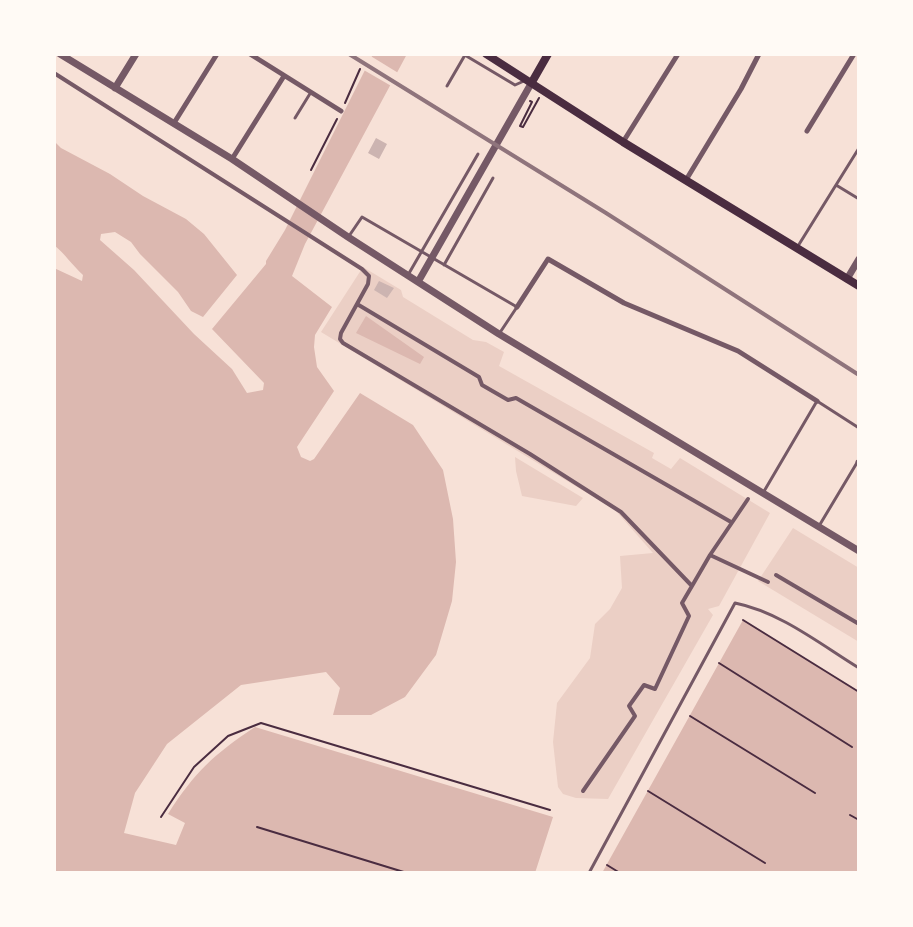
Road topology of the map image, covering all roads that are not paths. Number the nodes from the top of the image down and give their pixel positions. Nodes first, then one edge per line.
1 (60, 54) edge
2 (136, 54) edge
3 (217, 54) edge
4 (250, 54) edge
5 (486, 54) edge
6 (548, 54) edge
7 (678, 54) edge
8 (759, 54) edge
9 (854, 54) edge
10 (464, 55) edge
11 (54, 73) edge
12 (285, 76) junction
13 (530, 81) junction
14 (447, 86) dead end
15 (115, 88) junction
16 (311, 92) junction
17 (341, 111) road end
18 (295, 117) dead end
19 (174, 123) junction
20 (807, 131) dead end
21 (623, 142) junction
22 (859, 148) edge
23 (478, 154) dead end
24 (232, 159) junction
25 (493, 178) dead end
26 (686, 180) junction
27 (836, 184) junction
28 (859, 199) edge
29 (348, 237) junction
30 (797, 248) junction
31 (421, 253) junction
32 (432, 258) junction
33 (859, 259) edge
34 (443, 266) junction
35 (407, 275) junction
36 (847, 279) junction
37 (418, 282) junction
38 (859, 286) edge
39 (357, 304) junction
40 (517, 307) junction
41 (499, 334) junction
42 (817, 401) junction
43 (859, 428) edge
44 (859, 461) edge
45 (763, 494) junction
46 (747, 499) dead end
47 (731, 522) junction
48 (819, 526) junction
49 (859, 551) edge
50 (710, 555) junction
51 (776, 575) dead end
52 (768, 582) dead end
53 (692, 586) junction
54 (859, 624) edge
55 (859, 668) edge
56 (583, 791) dead end
57 (589, 873) edge

1 - 15 street
2 - 15 street
3 - 19 street
4 - 12 street
5 - 13 main road
6 - 13 main road
7 - 21 street
8 - 26 street
9 - 20 street
10 - 13 lane
10 - 14 lane
11 - 39 street
12 - 16 street
12 - 24 street
13 - 21 main road
13 - 32 street
15 - 19 street
16 - 17 street
16 - 18 lane
19 - 24 street
21 - 26 main road
22 - 27 lane
23 - 31 lane
24 - 29 street
25 - 34 lane
26 - 30 main road
27 - 28 lane
27 - 30 lane
29 - 31 lane
29 - 35 street
30 - 36 main road
31 - 32 lane
31 - 35 lane
32 - 34 lane
32 - 37 street
33 - 36 street
34 - 40 lane
35 - 37 street
36 - 38 main road
37 - 41 street
39 - 47 street
39 - 53 street
40 - 41 lane
40 - 42 street
41 - 45 street
42 - 43 lane
42 - 45 lane
44 - 48 lane
45 - 48 street
46 - 47 street
47 - 50 street
48 - 49 street
50 - 52 street
50 - 53 street
51 - 54 street
53 - 56 street
55 - 57 lane

